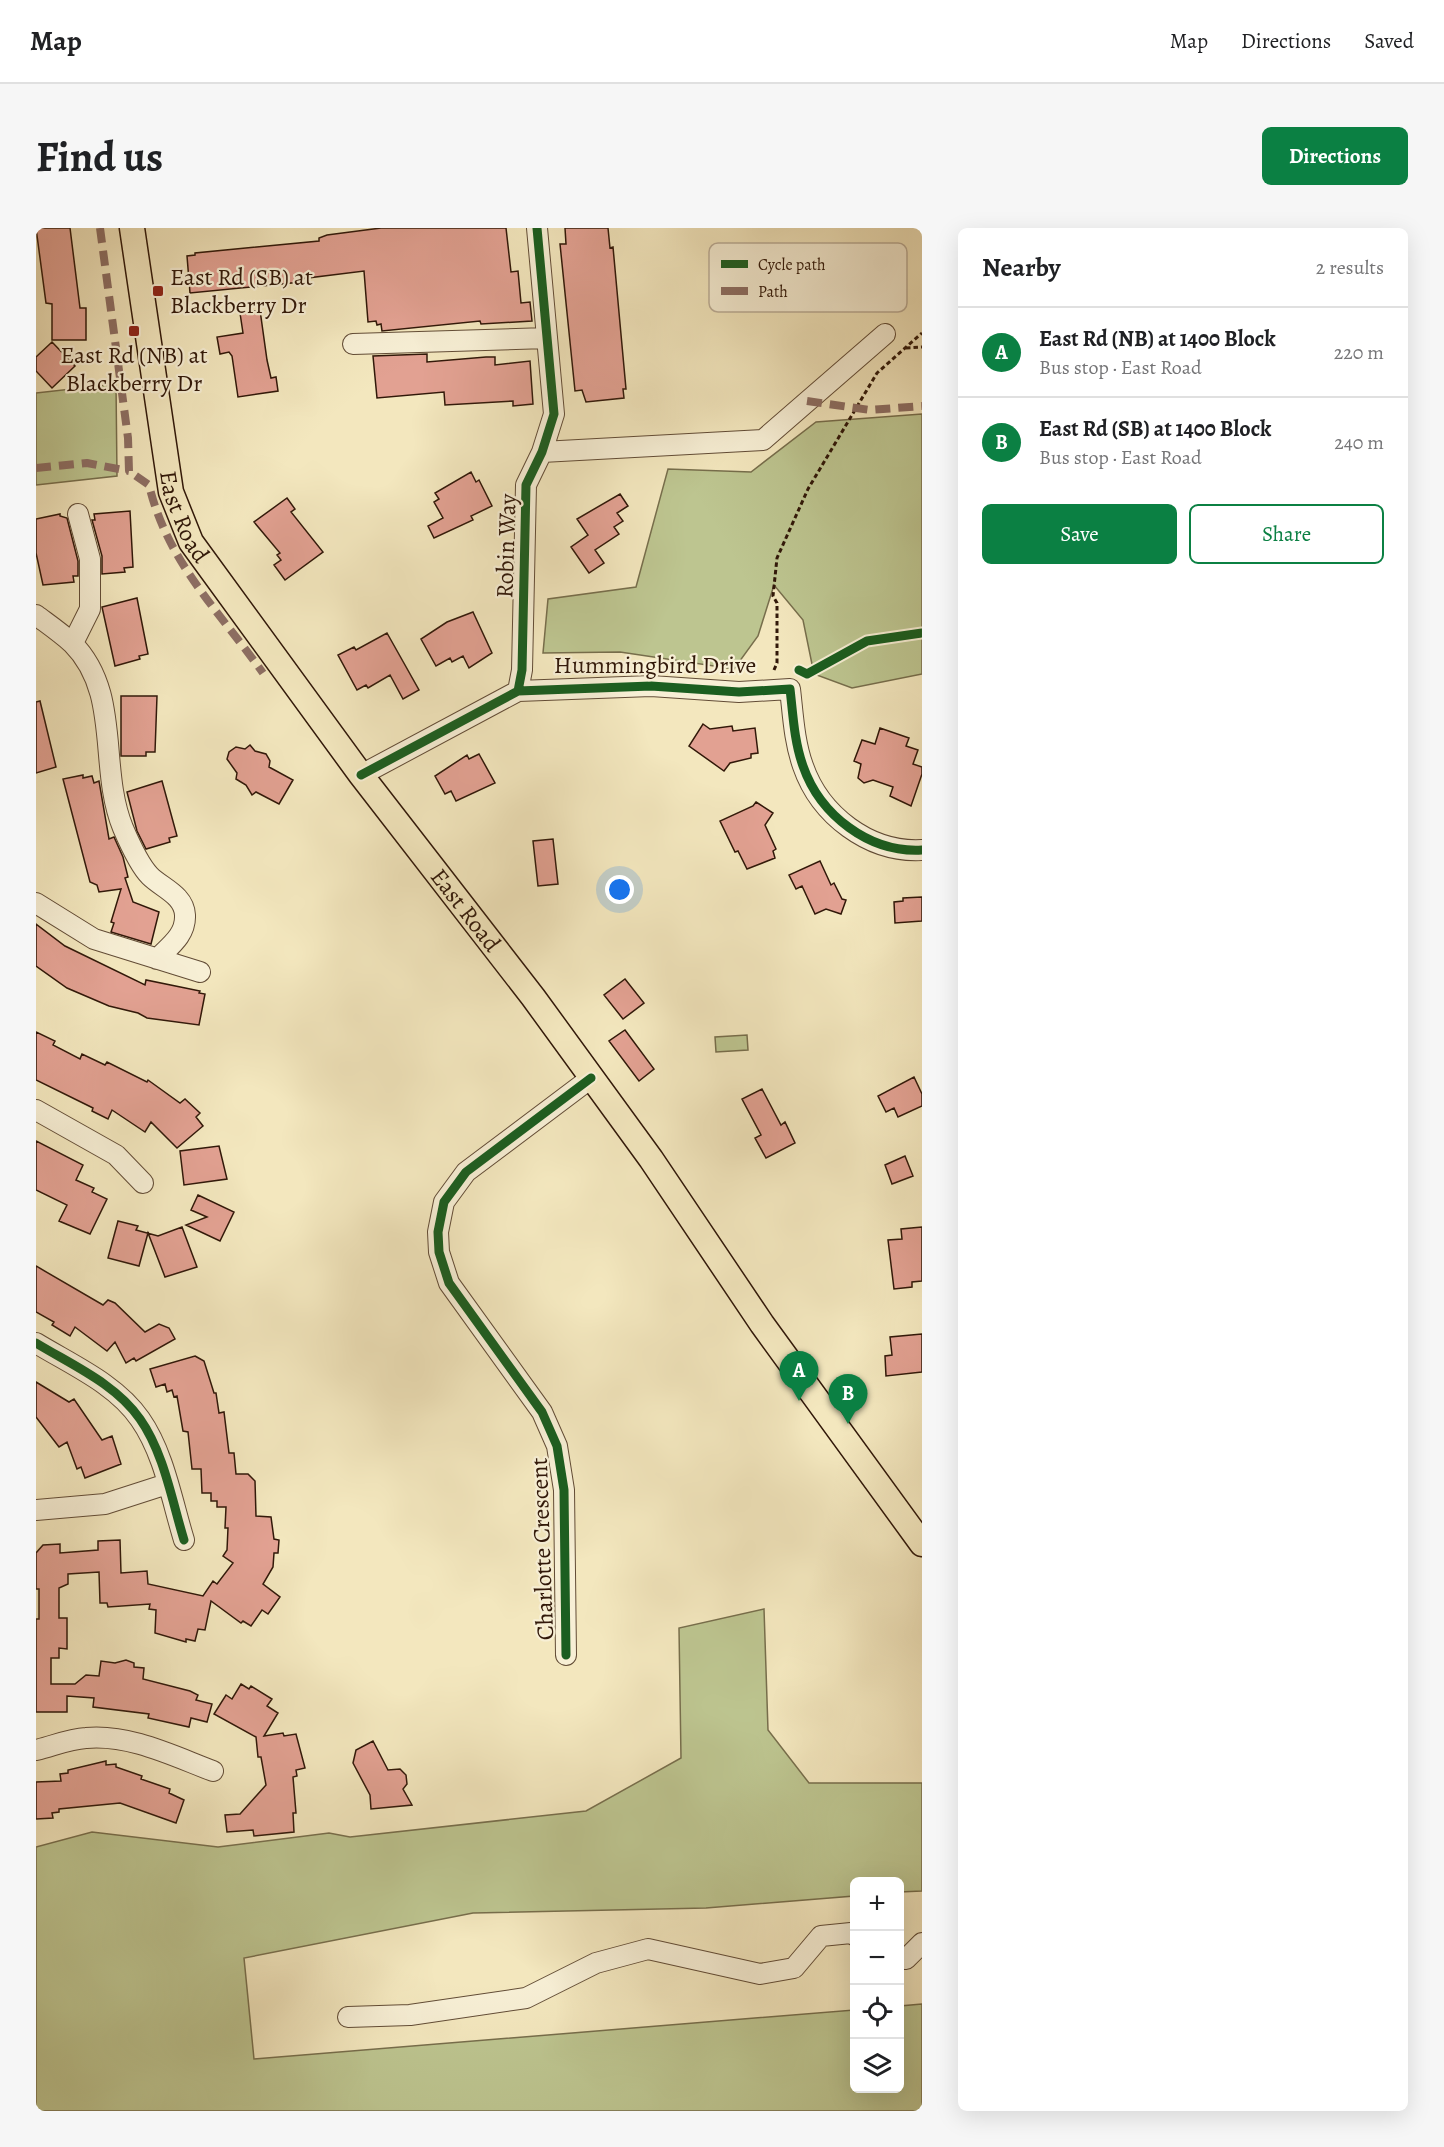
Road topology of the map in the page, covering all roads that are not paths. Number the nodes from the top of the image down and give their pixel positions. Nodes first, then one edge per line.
1 (132, 228) edge
2 (537, 228) edge
3 (885, 334) dead end
4 (547, 338) junction
5 (353, 344) dead end
6 (542, 452) junction
7 (78, 514) dead end
8 (36, 615) edge
9 (72, 644) junction
10 (518, 691) junction
11 (361, 775) junction
12 (922, 850) edge
13 (36, 903) edge
14 (157, 959) junction
15 (200, 972) dead end
16 (591, 1078) junction
17 (36, 1110) edge
18 (143, 1183) dead end
19 (36, 1343) edge
20 (167, 1484) junction
21 (36, 1510) edge
22 (184, 1540) dead end
23 (922, 1544) edge
24 (566, 1656) dead end
25 (36, 1750) edge
26 (213, 1771) dead end
27 (850, 1933) edge
28 (922, 1943) edge
29 (904, 1958) edge
30 (348, 2017) dead end

1 - 11 main road, East Road
2 - 4 street, Robin Way
3 - 6 street
4 - 5 street
4 - 6 street, Robin Way
6 - 10 street, Robin Way
7 - 9 street
8 - 9 street
9 - 14 street
10 - 11 street, Hummingbird Drive
10 - 12 street, Hummingbird Drive
11 - 16 main road, East Road
13 - 14 street
14 - 15 street
16 - 23 main road, East Road
16 - 24 street, Charlotte Crescent
17 - 18 street
19 - 20 street
20 - 21 street
20 - 22 street
25 - 26 street
27 - 30 street
28 - 29 street

